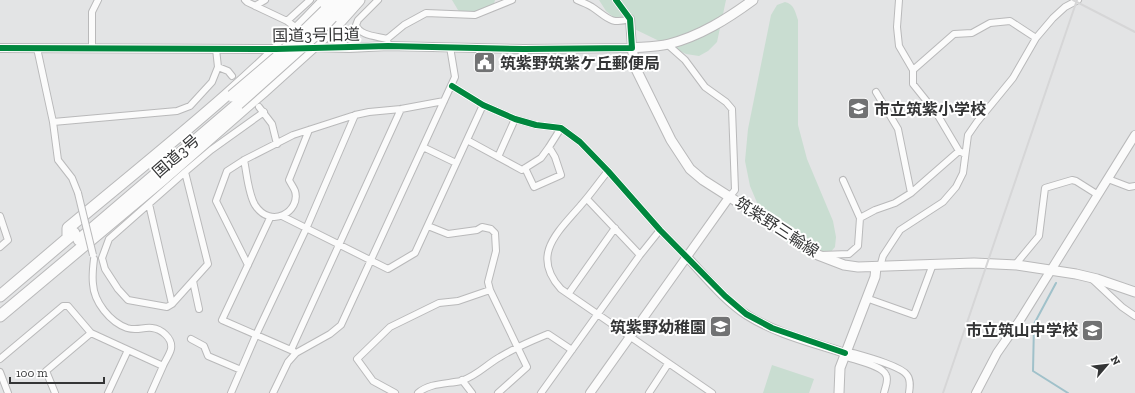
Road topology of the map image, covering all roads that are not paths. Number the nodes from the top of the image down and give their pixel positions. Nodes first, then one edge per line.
1 (98, 0) edge
2 (245, 0) edge
3 (265, 0) edge
4 (310, 0) edge
5 (335, 0) edge
6 (348, 0) edge
7 (359, 0) edge
8 (378, 0) edge
9 (512, 0) edge
10 (577, 0) edge
11 (616, 0) edge
12 (753, 0) edge
13 (899, 0) edge
14 (1078, 0) edge
15 (255, 6) junction
16 (329, 14) edge
17 (630, 19) junction
18 (287, 21) junction
19 (298, 29) junction
20 (1036, 38) junction
21 (387, 43) junction
22 (667, 44) junction
23 (313, 47) junction
24 (0, 48) edge
25 (37, 48) junction
26 (92, 48) junction
27 (349, 48) junction
28 (450, 48) junction
29 (632, 48) junction
30 (216, 49) junction
31 (276, 49) junction
32 (218, 67) junction
33 (913, 70) junction
34 (232, 76) dead end
35 (452, 86) junction
36 (876, 92) dead end
37 (235, 100) junction
38 (444, 101) junction
39 (483, 105) junction
40 (259, 107) dead end
41 (401, 109) junction
42 (264, 112) junction
43 (355, 115) junction
44 (515, 119) junction
45 (53, 122) junction
46 (561, 128) junction
47 (309, 130) junction
48 (1135, 135) edge
49 (467, 140) junction
50 (277, 144) junction
51 (423, 147) junction
52 (549, 147) junction
53 (959, 150) junction
54 (965, 154) junction
55 (498, 157) junction
56 (244, 160) junction
57 (456, 164) junction
58 (525, 168) junction
59 (608, 171) junction
60 (185, 172) junction
61 (1108, 178) junction
62 (843, 180) dead end
63 (1135, 186) edge
64 (911, 192) junction
65 (1096, 193) dead end
66 (730, 196) junction
67 (587, 199) junction
68 (149, 204) junction
69 (0, 216) edge
70 (282, 216) junction
71 (270, 218) junction
72 (860, 218) junction
73 (428, 226) junction
74 (615, 228) junction
75 (306, 229) junction
76 (660, 230) junction
77 (94, 237) junction
78 (68, 238) junction
79 (338, 245) junction
80 (0, 246) edge
81 (67, 250) junction
82 (640, 255) junction
83 (818, 255) junction
84 (93, 257) junction
85 (687, 257) junction
86 (102, 258) junction
87 (371, 260) junction
88 (933, 264) junction
89 (248, 265) junction
90 (1015, 265) junction
91 (878, 267) junction
92 (1051, 270) junction
93 (1090, 277) junction
94 (193, 281) junction
95 (490, 290) junction
96 (1135, 292) edge
97 (569, 293) junction
98 (0, 296) edge
99 (866, 298) junction
100 (172, 304) junction
101 (0, 307) edge
102 (199, 309) dead end
103 (598, 315) junction
104 (0, 316) edge
105 (1135, 316) edge
106 (90, 333) junction
107 (256, 335) junction
108 (631, 336) junction
109 (191, 339) dead end
110 (518, 347) junction
111 (128, 350) junction
112 (572, 350) junction
113 (294, 351) junction
114 (845, 354) junction
115 (0, 359) edge
116 (668, 364) junction
117 (163, 366) junction
118 (241, 370) junction
119 (0, 372) edge
120 (462, 380) junction
121 (8, 393) edge
122 (55, 393) edge
123 (108, 393) edge
124 (151, 393) edge
125 (231, 393) edge
126 (273, 393) edge
127 (395, 393) edge
128 (418, 393) edge
129 (472, 393) edge
130 (498, 393) edge
131 (541, 393) edge
132 (590, 393) edge
133 (649, 393) edge
134 (712, 393) edge
135 (839, 393) edge
136 (884, 393) edge
137 (909, 393) edge
138 (976, 393) edge

1 - 26 street
2 - 15 street
3 - 15 street
4 - 18 street
5 - 16 highway, 国道3号
6 - 16 highway, 国道3号
7 - 16 highway
8 - 21 street
9 - 21 street
10 - 17 street
11 - 17 street
12 - 22 main road
13 - 33 street
14 - 20 street
15 - 18 street
16 - 19 highway
16 - 23 highway
16 - 27 street
16 - 37 highway, 国道3号, bridge
17 - 29 street
18 - 19 street
19 - 31 highway
20 - 33 street
20 - 54 street
21 - 27 street, 国道3号旧道
21 - 28 street, 国道3号旧道
22 - 29 main road
22 - 66 street
23 - 27 street, 国道3号旧道
23 - 31 street, 国道3号旧道
23 - 77 highway
24 - 25 street, 国道3号旧道
25 - 26 street, 国道3号旧道
25 - 45 street
26 - 30 street, 国道3号旧道
28 - 29 street, 国道3号旧道
28 - 35 street
29 - 66 main road, 筑紫野三輪線
30 - 31 street, 国道3号旧道
30 - 32 street
31 - 78 highway
32 - 34 street
32 - 45 street
33 - 53 street
35 - 38 street
35 - 39 street
36 - 64 street
37 - 78 highway, 国道3号
37 - 81 highway, 国道3号
38 - 41 street
38 - 51 street
39 - 44 street
39 - 49 street
40 - 42 street
41 - 43 street
41 - 79 street
42 - 50 street
42 - 60 street
43 - 47 street
43 - 75 street
44 - 46 street
44 - 55 street
45 - 84 street, bridge
46 - 52 street
46 - 59 street
47 - 50 street
47 - 70 street
48 - 61 street
49 - 55 street
49 - 57 street
50 - 56 street
51 - 57 street
51 - 87 street
52 - 58 street
52 - 58 street
53 - 54 street
53 - 64 street
54 - 91 street
55 - 58 street
56 - 71 street
56 - 89 street
57 - 73 street
59 - 67 street
59 - 76 street
60 - 68 street
60 - 94 street
61 - 63 street
61 - 92 street
62 - 72 street
64 - 72 street
65 - 90 street
66 - 83 main road, 筑紫野三輪線
66 - 85 street
67 - 74 street
67 - 97 street
68 - 86 street
68 - 100 street
69 - 80 street
70 - 71 street
70 - 75 street
71 - 89 street
72 - 83 street
73 - 87 street
73 - 95 street
74 - 82 street
74 - 97 street
75 - 79 street
75 - 107 street
76 - 82 street
76 - 85 street
77 - 81 highway
77 - 104 highway
78 - 98 highway, 国道3号
79 - 87 street
79 - 113 street
81 - 101 highway, 国道3号
82 - 103 street
83 - 91 main road, 筑紫野三輪線
84 - 86 street
84 - 117 street
85 - 108 street
85 - 114 street
86 - 100 street
87 - 113 street
88 - 90 main road, 筑紫野三輪線
88 - 91 main road, 筑紫野三輪線
88 - 99 street
89 - 107 street
90 - 92 main road, 筑紫野三輪線
91 - 99 main road
92 - 93 main road, 筑紫野三輪線
92 - 138 street
93 - 96 main road, 筑紫野三輪線
93 - 105 street
94 - 100 street
94 - 102 street
95 - 110 street
95 - 127 street
97 - 103 street
99 - 114 main road
103 - 108 street
103 - 112 street
106 - 111 street
106 - 115 street
106 - 122 street
107 - 113 street
107 - 118 street
108 - 116 street
108 - 132 street
109 - 118 street
110 - 112 street
110 - 120 street
110 - 130 street
111 - 117 street
111 - 123 street
112 - 131 street
113 - 126 street
114 - 135 main road
114 - 136 street
114 - 137 street
116 - 133 street
116 - 134 street
117 - 124 street
118 - 125 street
119 - 121 street
120 - 128 street
120 - 129 street

